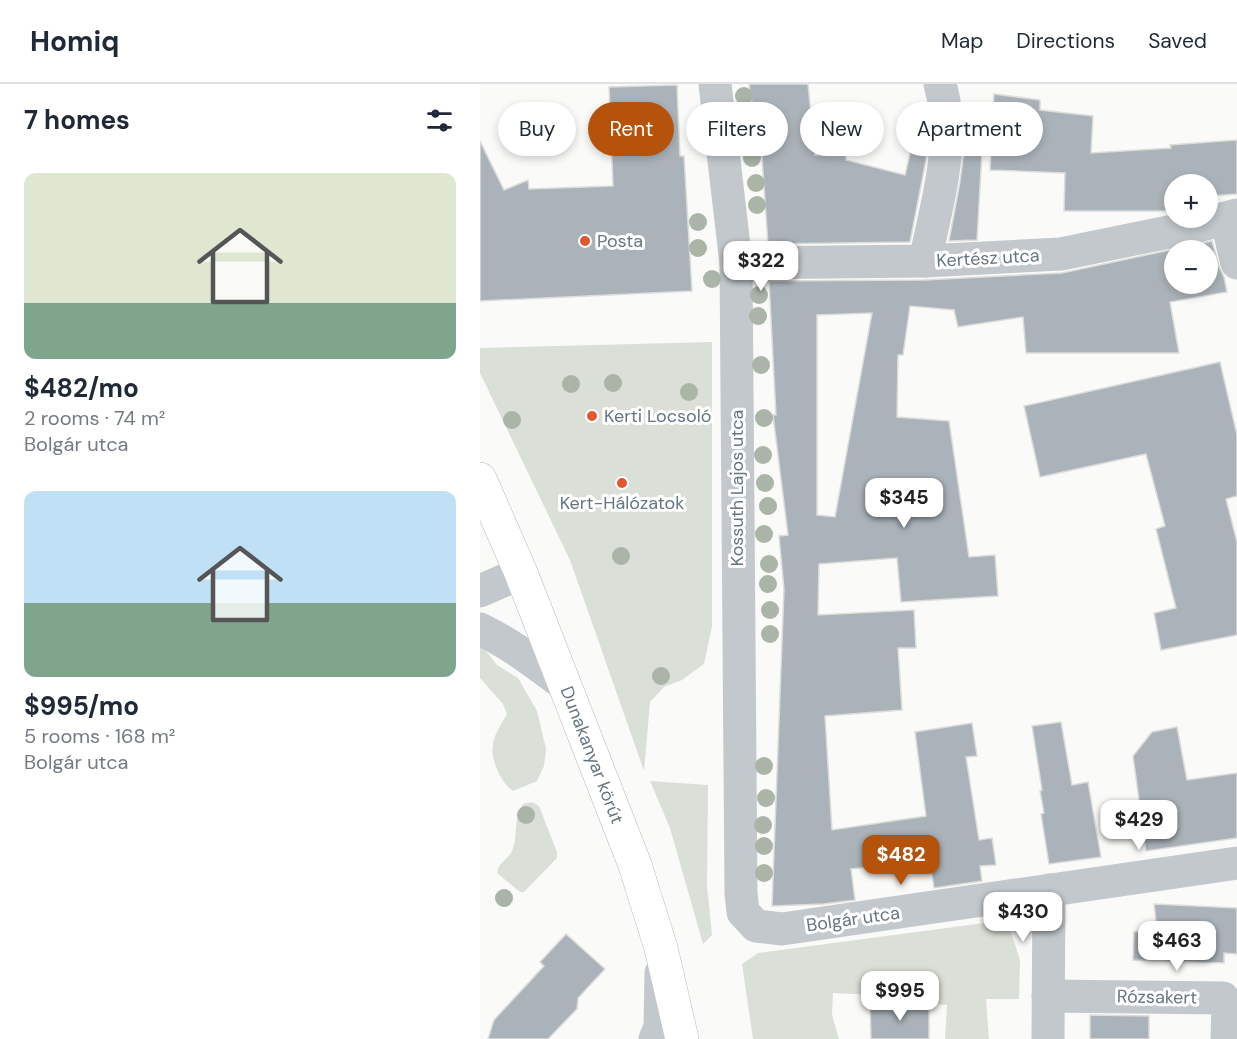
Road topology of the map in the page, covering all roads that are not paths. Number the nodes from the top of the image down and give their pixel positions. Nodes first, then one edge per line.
1 (715, 84) edge
2 (940, 84) edge
3 (1232, 217) edge
4 (925, 261) junction
5 (736, 262) junction
6 (1237, 263) edge
7 (480, 479) edge
8 (521, 573) junction
9 (480, 591) edge
10 (480, 629) edge
11 (565, 685) junction
12 (1237, 863) edge
13 (1049, 890) junction
14 (741, 893) joint
15 (661, 948) junction
16 (1048, 996) junction
17 (655, 1039) edge
18 (682, 1039) edge
19 (1048, 1039) edge
20 (1227, 1039) edge

1 - 5 street, Kossuth Lajos utca
2 - 4 street
3 - 4 street, Kertész utca
3 - 6 street
4 - 5 street, Kertész utca
5 - 14 street, Kossuth Lajos utca
7 - 8 main road, Dunakanyar körút
8 - 9 street
8 - 11 main road, Dunakanyar körút
10 - 11 street
11 - 15 main road, Dunakanyar körút
12 - 13 street, Bolgár utca
13 - 14 street, Bolgár utca
13 - 16 street
15 - 17 street
15 - 18 main road, Dunakanyar körút
16 - 19 street
16 - 20 street, Rózsakert

